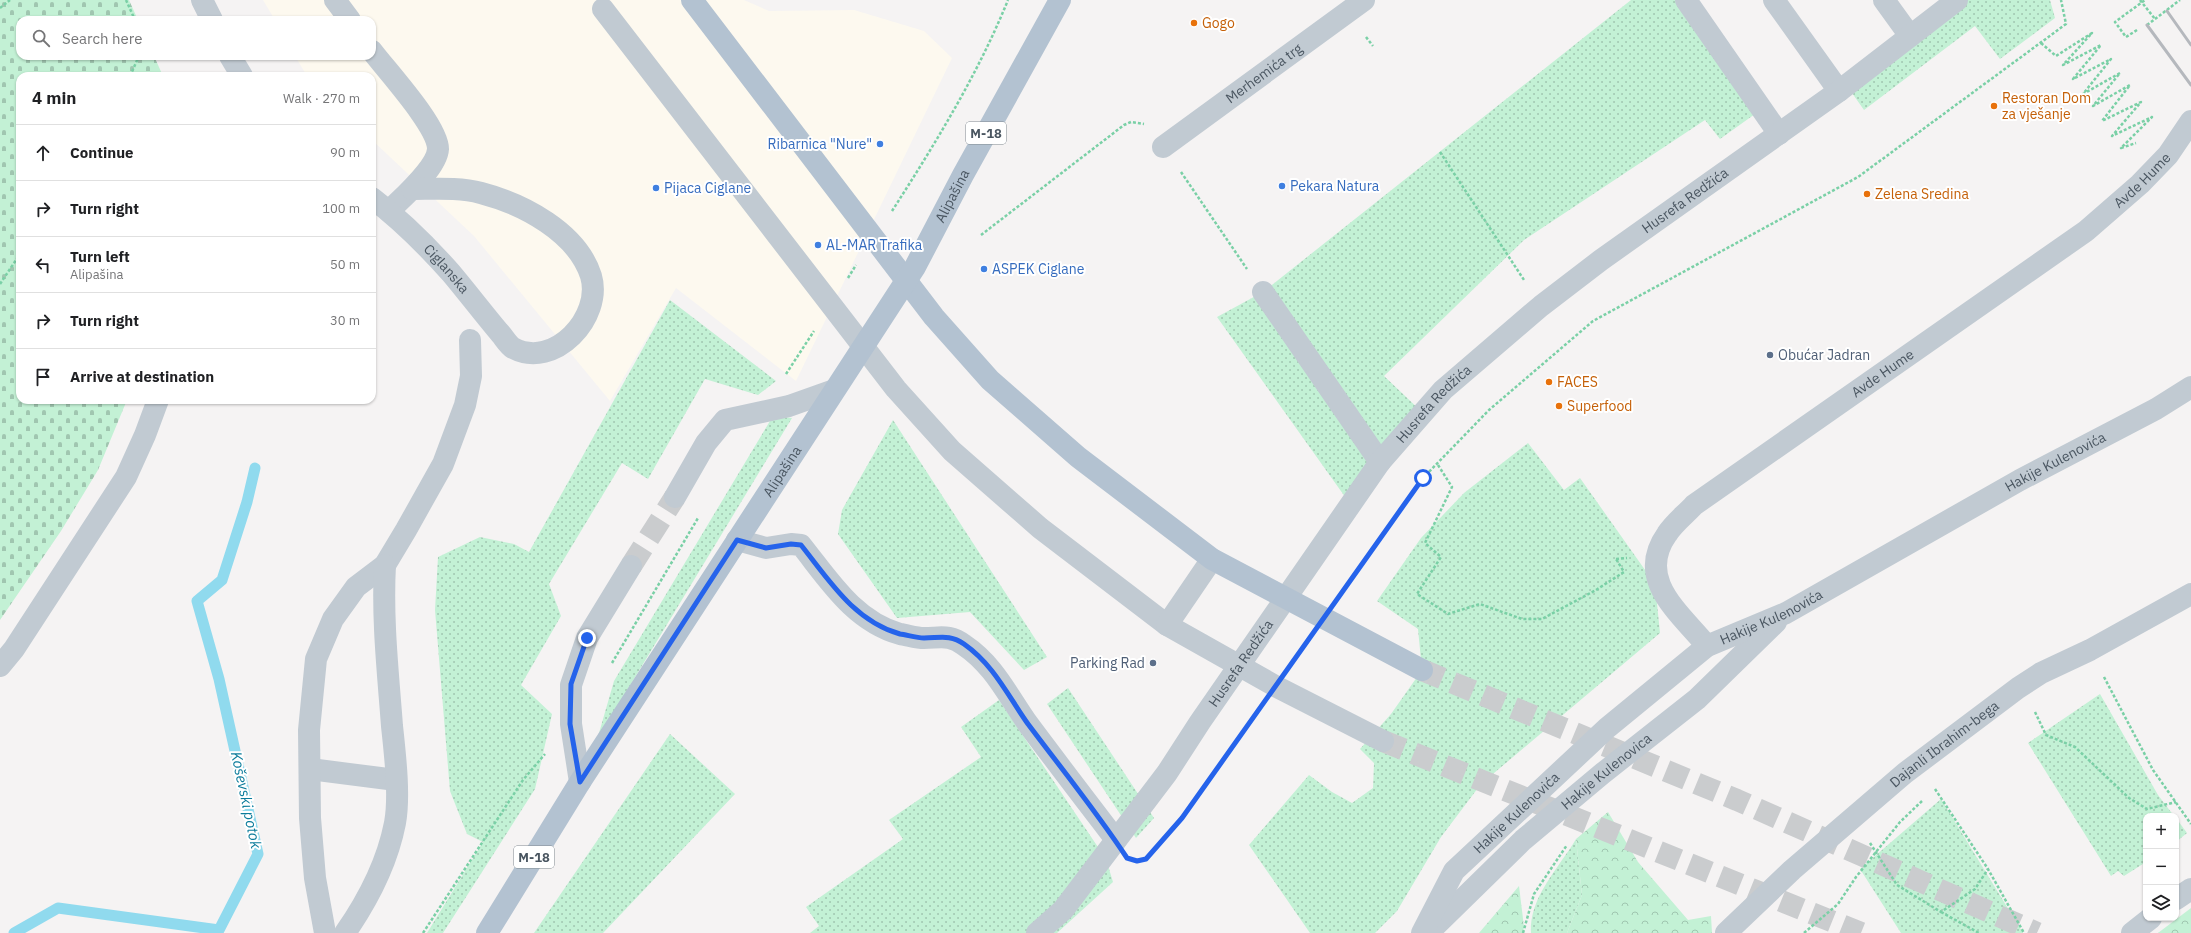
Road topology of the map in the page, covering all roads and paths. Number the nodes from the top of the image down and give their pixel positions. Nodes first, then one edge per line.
1 (10, 0) edge
2 (126, 0) edge
3 (202, 0) edge
4 (335, 0) edge
5 (692, 0) edge
6 (1060, 0) edge
7 (1364, 0) edge
8 (1686, 0) edge
9 (1774, 0) edge
10 (1884, 0) edge
11 (1957, 0) edge
12 (2061, 0) edge
13 (2180, 0) edge
14 (2142, 1) edge
15 (0, 8) edge
16 (603, 9) dead end
17 (133, 16) edge
18 (210, 16) edge
19 (347, 16) edge
20 (2155, 20) junction
21 (2147, 25) dead end
22 (2137, 30) dead end
23 (1910, 36) junction
24 (2041, 43) junction
25 (376, 56) edge
26 (137, 60) edge
27 (232, 60) edge
28 (132, 72) edge
29 (240, 72) edge
30 (1839, 91) junction
31 (2190, 122) edge
32 (1779, 134) junction
33 (2143, 141) dead end
34 (1163, 146) junction
35 (1440, 152) dead end
36 (412, 189) junction
37 (380, 204) edge
38 (981, 235) dead end
39 (16, 260) edge
40 (0, 284) edge
41 (1263, 292) joint
42 (1541, 306) junction
43 (470, 340) dead end
44 (2191, 387) edge
45 (834, 390) junction
46 (157, 404) edge
47 (1380, 462) junction
48 (1438, 465) junction
49 (675, 497) tunnel mouth
50 (737, 540) junction
51 (1212, 559) junction
52 (1616, 559) dead end
53 (384, 565) junction
54 (631, 566) tunnel mouth
55 (2191, 594) edge
56 (1336, 600) dead end
57 (1786, 613) junction
58 (1168, 625) junction
59 (1309, 638) dead end
60 (1707, 646) junction
61 (2090, 650) junction
62 (1291, 664) dead end
63 (0, 666) edge
64 (1422, 670) tunnel mouth
65 (2018, 688) junction
66 (2040, 707) dead end
67 (1259, 709) dead end
68 (2036, 712) junction
69 (2029, 717) dead end
70 (1383, 741) tunnel mouth
71 (1917, 762) junction
72 (310, 769) junction
73 (396, 780) junction
74 (580, 782) junction
75 (1941, 785) dead end
76 (1935, 789) junction
77 (1929, 794) dead end
78 (1923, 800) dead end
79 (2176, 802) junction
80 (1854, 817) junction
81 (2191, 824) edge
82 (1116, 840) junction
83 (1570, 841) dead end
84 (1876, 854) junction
85 (1988, 869) junction
86 (2191, 889) edge
87 (2179, 897) edge
88 (1942, 912) junction
89 (2147, 921) edge
90 (325, 933) edge
91 (345, 933) edge
92 (487, 933) edge
93 (1037, 933) edge
94 (1422, 933) edge
95 (1428, 933) edge
96 (1524, 933) edge
97 (1726, 933) edge
98 (1804, 933) edge
99 (1979, 933) edge
100 (2024, 933) edge
101 (2132, 933) edge

1 - 15 path
2 - 17 path
3 - 18 street
4 - 19 street
5 - 51 main road
6 - 45 main road, Alipašina / M-18
7 - 34 street, Merhemića trg
8 - 32 street
9 - 30 street
10 - 23 street
11 - 23 street, Husrefa Redžića
12 - 24 path
13 - 20 path
14 - 20 path
14 - 22 path
16 - 58 street
20 - 21 path
23 - 30 street, Husrefa Redžića
24 - 33 path
24 - 48 path
25 - 36 street
26 - 28 path
27 - 29 street
30 - 32 street, Husrefa Redžića
31 - 60 street, Avde Hume
32 - 42 street, Husrefa Redžića
34 - 38 path
34 - 41 path
35 - 42 path
36 - 37 street
36 - 37 street, Ciglanska
39 - 40 path
41 - 47 street
42 - 47 street, Husrefa Redžića
43 - 53 street
44 - 57 street, Hakije Kulenovića
45 - 49 street
45 - 50 main road, Alipašina / M-18
46 - 63 street
47 - 82 street, Husrefa Redžića
48 - 52 path
48 - 56 path
50 - 74 main road, Alipašina / M-18
50 - 82 street
51 - 58 street
51 - 64 main road
53 - 72 street
53 - 73 street
54 - 74 street
55 - 61 street, Dajanli Ibrahim-bega
57 - 60 street, Hakije Kulenovića
57 - 95 street, Hakije Kulenovica
58 - 70 street
59 - 62 path
60 - 94 street, Hakije Kulenovića
61 - 65 street, Dajanli Ibrahim-bega
61 - 79 path
65 - 68 path
65 - 71 street, Dajanli Ibrahim-bega
66 - 68 path
67 - 82 path
68 - 69 path
68 - 79 path
71 - 76 path
71 - 80 street, Dajanli Ibrahim-bega
72 - 73 street
72 - 90 street
73 - 91 street
74 - 92 main road, Alipašina / M-18
75 - 76 path
76 - 77 path
76 - 85 path
78 - 84 path
79 - 81 path
80 - 84 path
80 - 97 street, Dajanli Ibrahim-bega
82 - 93 street, Husrefa Redžića
83 - 96 path
84 - 88 path
84 - 98 path
85 - 88 path
85 - 100 path
86 - 87 street
88 - 99 path
89 - 101 street

